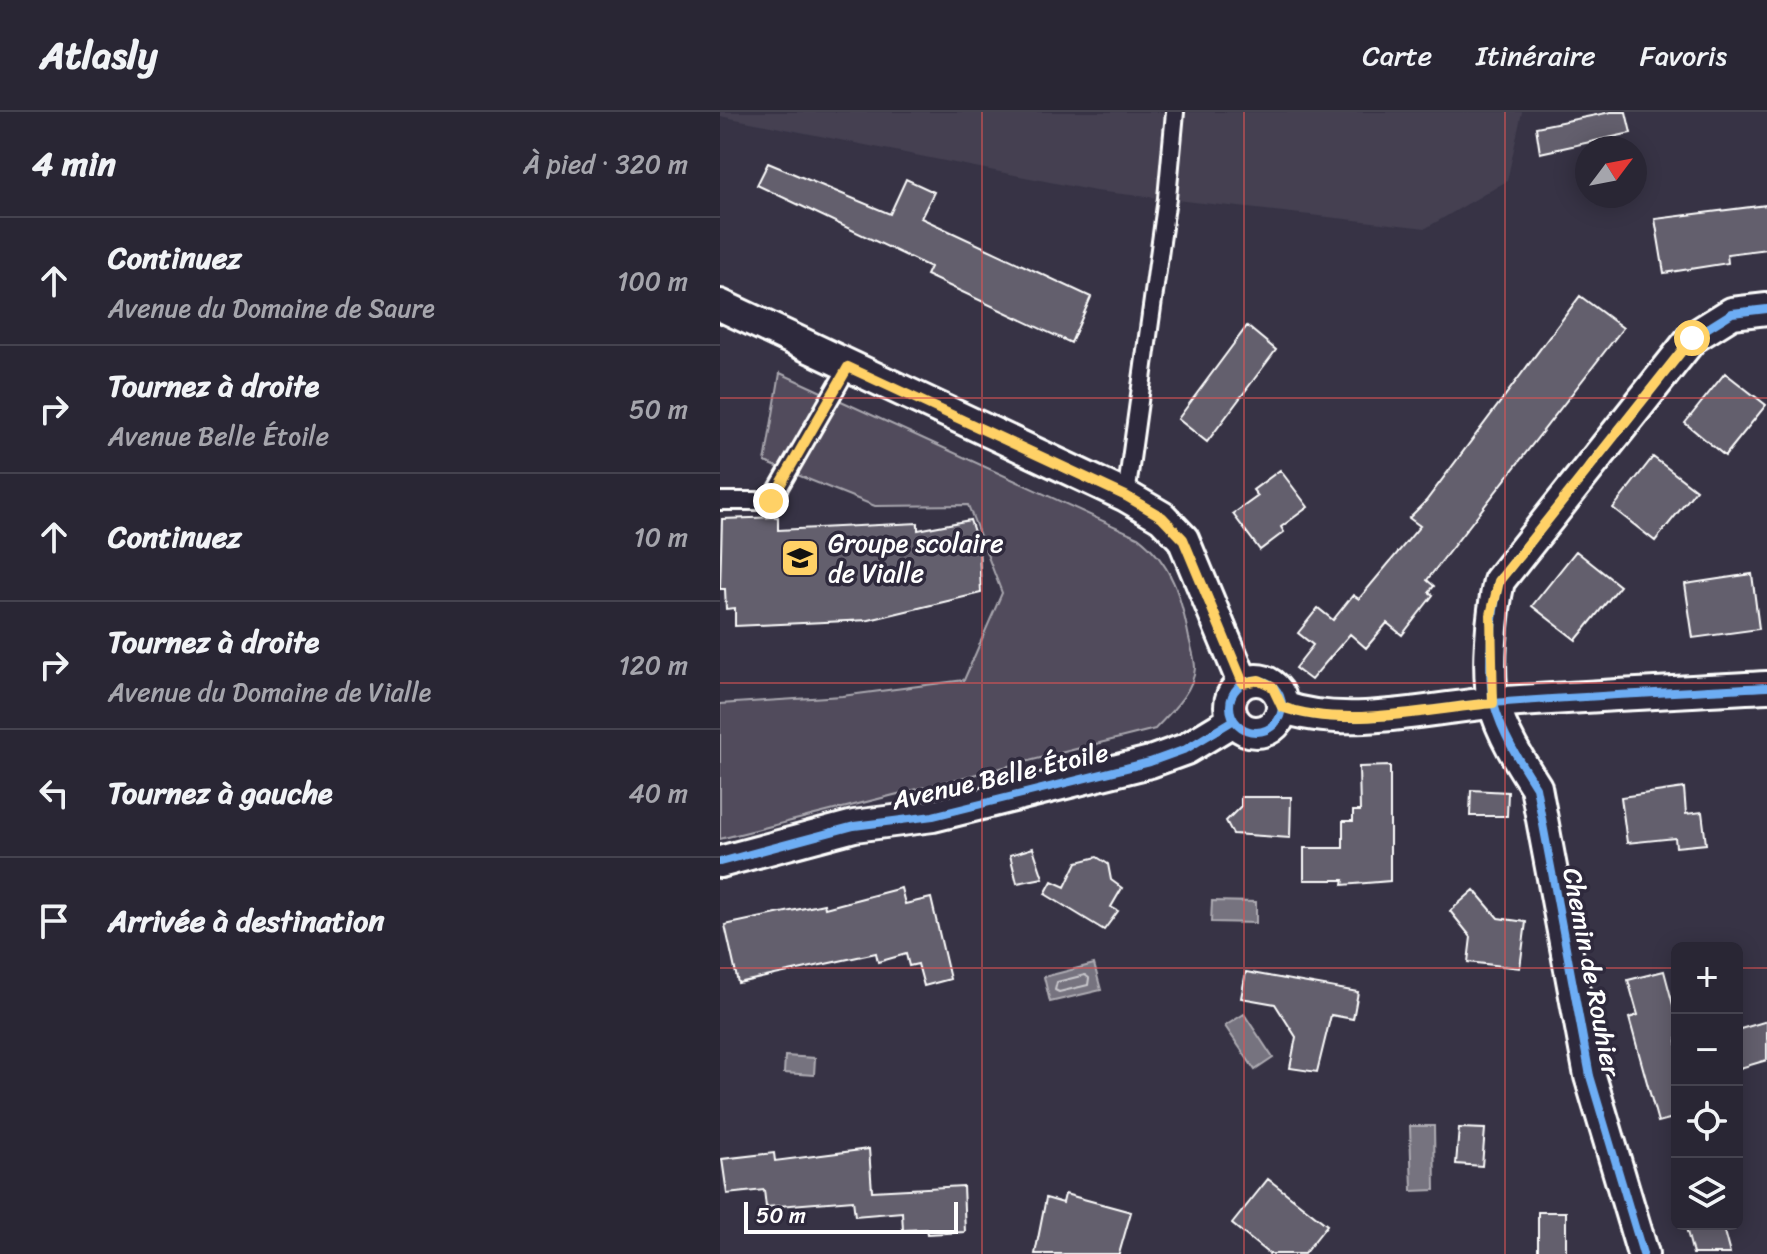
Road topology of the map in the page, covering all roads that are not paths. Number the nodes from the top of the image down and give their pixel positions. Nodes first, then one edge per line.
1 (1175, 112) edge
2 (720, 305) edge
3 (1767, 309) edge
4 (848, 367) junction
5 (1126, 496) junction
6 (720, 501) edge
7 (1243, 683) junction
8 (1767, 687) edge
9 (1493, 703) junction
10 (1282, 707) junction
11 (1234, 720) junction
12 (720, 862) edge
13 (1643, 1254) edge

1 - 5 lane
2 - 4 street
3 - 9 street
4 - 5 street
4 - 6 lane
5 - 7 street
7 - 10 street
7 - 11 street
8 - 9 street
9 - 10 street
9 - 13 street, Chemin de Rouhier
10 - 11 street
11 - 12 street, Avenue Belle Étoile

